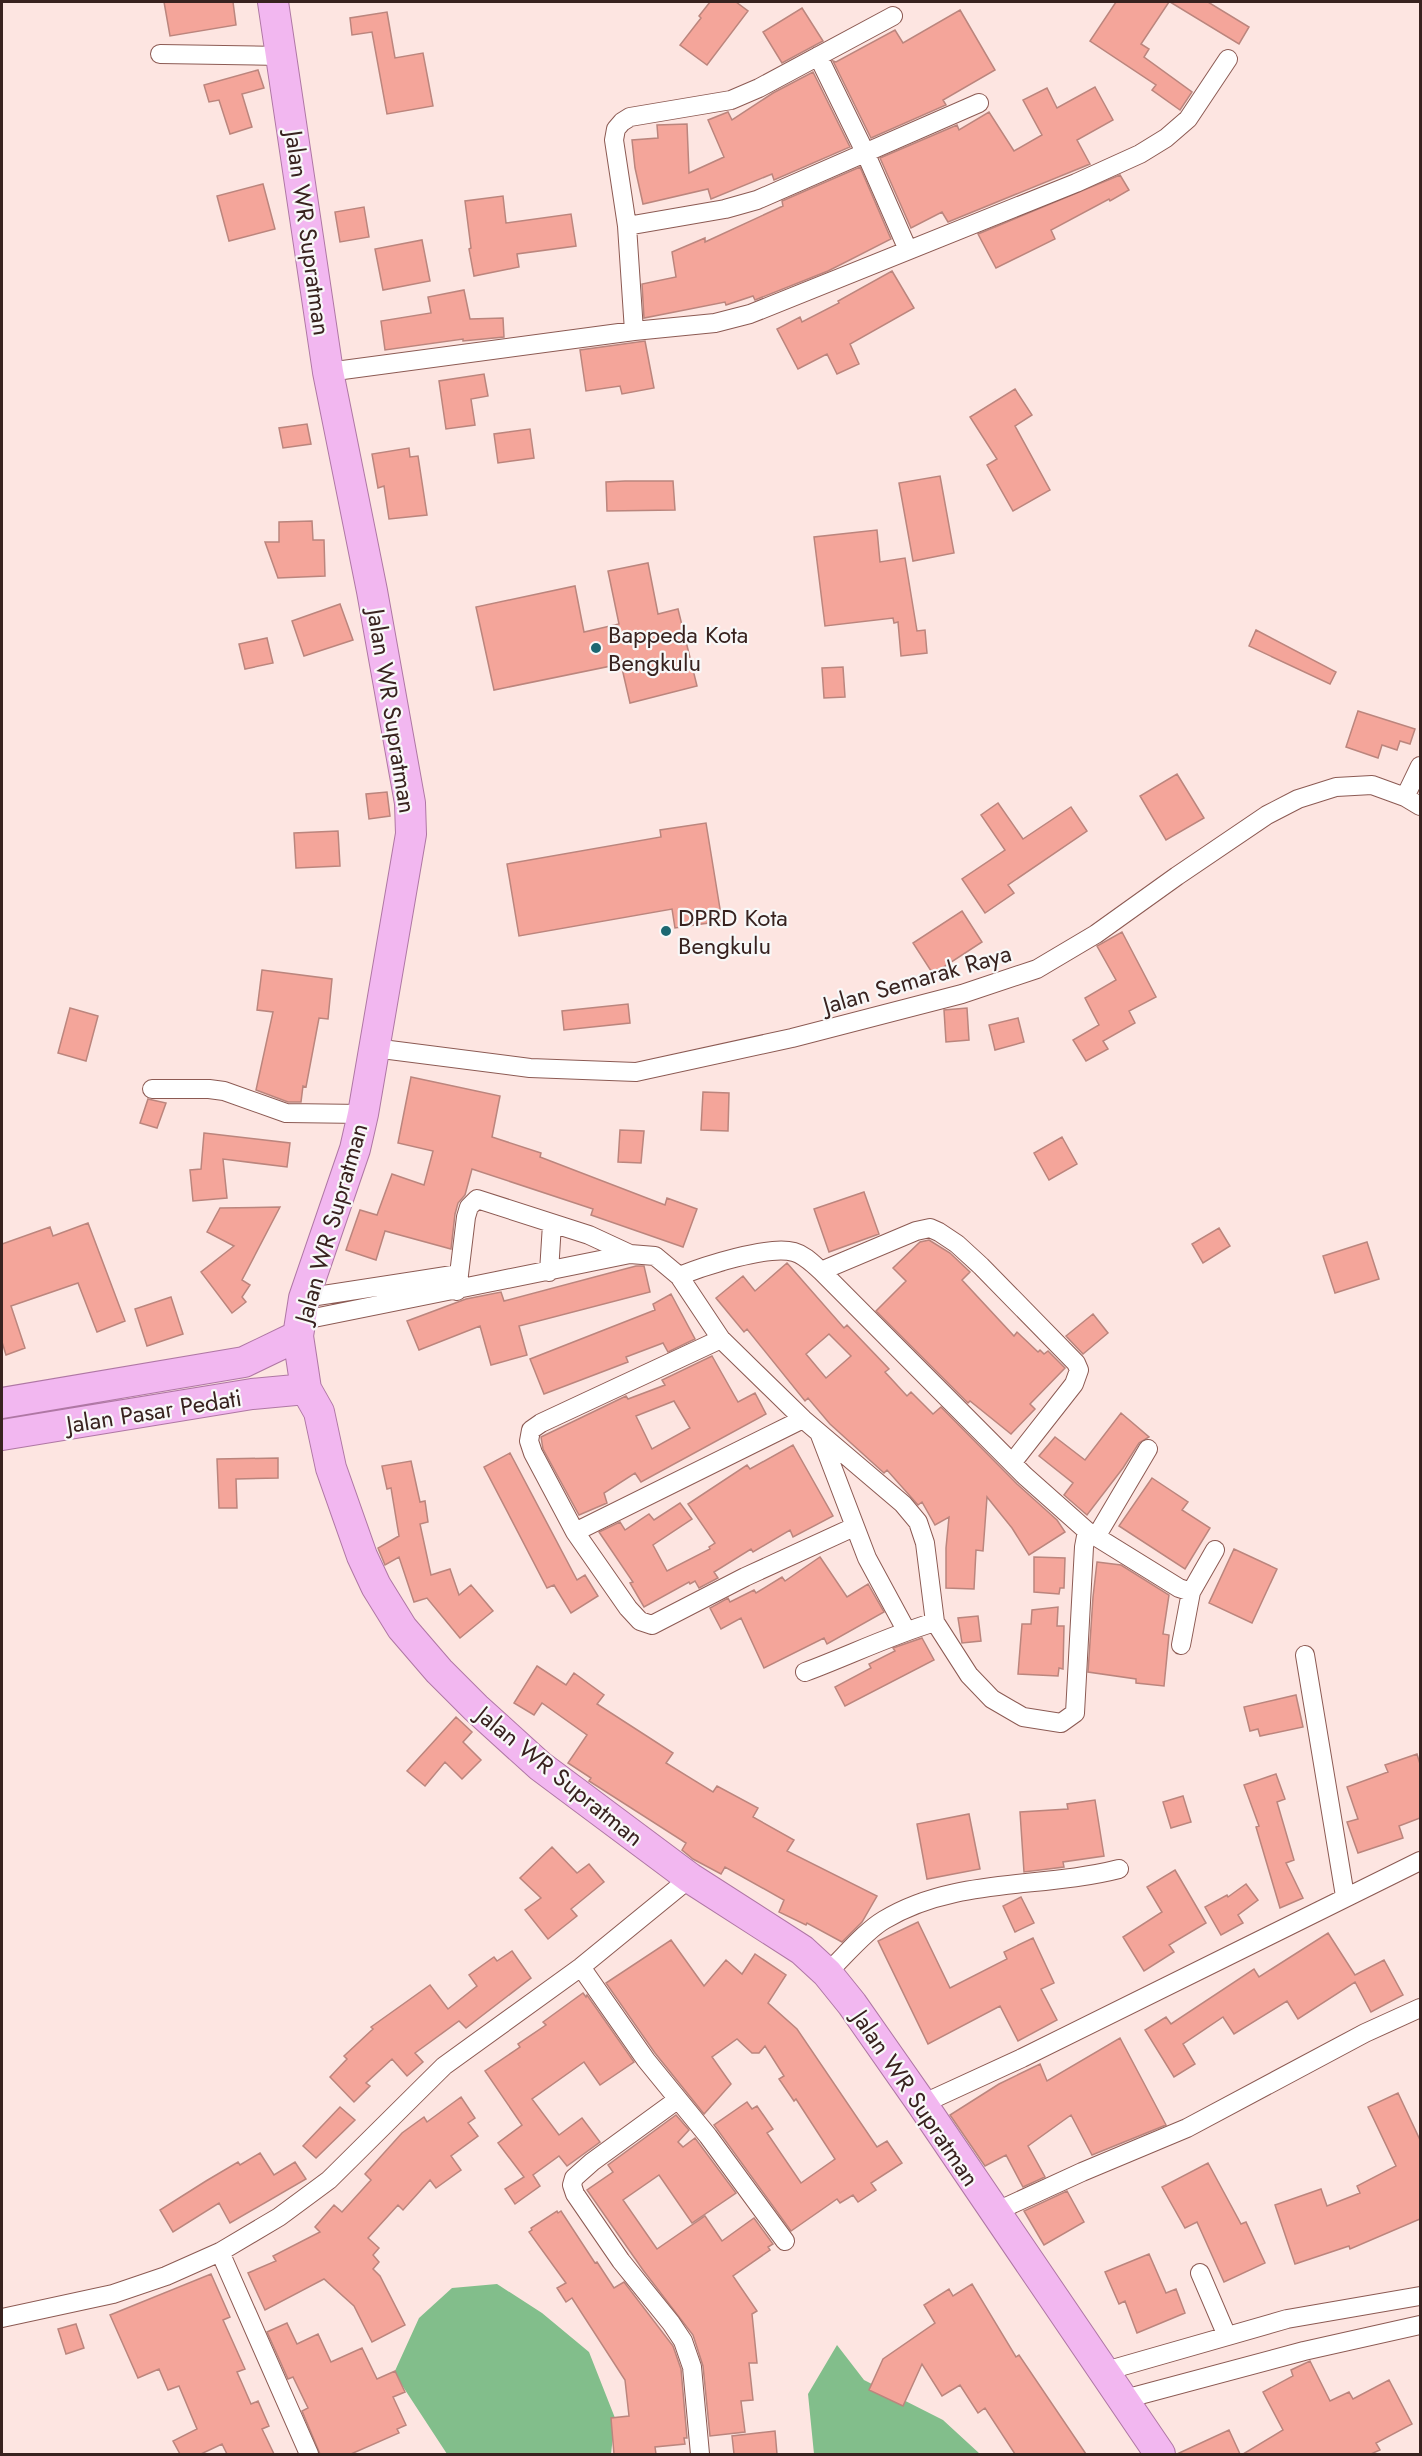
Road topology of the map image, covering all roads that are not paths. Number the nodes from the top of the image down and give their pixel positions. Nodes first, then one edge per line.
1 (273, 2) edge
2 (893, 16) dead end
3 (160, 54) dead end
4 (281, 56) junction
5 (818, 56) junction
6 (1228, 59) dead end
7 (979, 103) dead end
8 (865, 152) junction
9 (627, 226) junction
10 (908, 250) junction
11 (634, 331) junction
12 (328, 372) junction
13 (1420, 766) edge
14 (1405, 797) junction
15 (1420, 806) edge
16 (374, 1048) junction
17 (152, 1089) dead end
18 (363, 1114) junction
19 (552, 1224) junction
20 (630, 1254) junction
21 (822, 1271) junction
22 (549, 1272) junction
23 (679, 1276) junction
24 (458, 1283) junction
25 (301, 1319) junction
26 (721, 1338) junction
27 (306, 1389) junction
28 (2, 1403) edge
29 (803, 1419) junction
30 (820, 1433) junction
31 (2, 1435) edge
32 (1148, 1449) dead end
33 (1012, 1463) junction
34 (854, 1527) junction
35 (575, 1532) junction
36 (1092, 1534) junction
37 (1215, 1550) dead end
38 (1191, 1592) junction
39 (936, 1622) junction
40 (906, 1630) junction
41 (1181, 1645) dead end
42 (1305, 1655) dead end
43 (804, 1672) dead end
44 (1420, 1861) edge
45 (1119, 1869) dead end
46 (690, 1878) junction
47 (1345, 1896) junction
48 (581, 1967) junction
49 (827, 1973) junction
50 (1420, 2008) edge
51 (677, 2100) junction
52 (922, 2104) junction
53 (995, 2212) junction
54 (785, 2241) dead end
55 (220, 2252) junction
56 (1200, 2273) dead end
57 (1420, 2296) edge
58 (2, 2318) edge
59 (1420, 2325) edge
60 (1227, 2336) junction
61 (1102, 2372) junction
62 (1121, 2400) junction
63 (309, 2454) edge
64 (700, 2454) edge
65 (1160, 2454) edge

1 - 4 highway, Jalan WR Supratman
2 - 5 street
3 - 4 street
4 - 12 highway, Jalan WR Supratman
5 - 8 street
5 - 9 street
6 - 10 street
7 - 8 street
8 - 9 street
8 - 10 street
9 - 11 street
10 - 11 street
11 - 12 street
12 - 16 highway, Jalan WR Supratman
13 - 14 street
14 - 15 street, Jalan Semarak Raya
14 - 16 street, Jalan Semarak Raya
16 - 18 highway, Jalan WR Supratman
17 - 18 street
18 - 25 highway, Jalan WR Supratman
19 - 20 street
19 - 22 street
19 - 24 street
20 - 22 street
20 - 23 street
21 - 23 street
21 - 33 street
21 - 33 street
22 - 24 street
23 - 26 street
24 - 25 street
25 - 27 highway, Jalan WR Supratman
25 - 28 highway
26 - 29 street
26 - 35 street
27 - 31 highway, Jalan Pasar Pedati
27 - 46 highway, Jalan WR Supratman
29 - 30 street
29 - 35 street
30 - 34 street
30 - 39 street
32 - 36 street
33 - 36 street
34 - 35 street
34 - 40 street
36 - 38 street
36 - 39 street
37 - 38 street
38 - 41 street
39 - 40 street
40 - 43 street
42 - 47 street
44 - 47 street
45 - 49 street
46 - 48 street
46 - 49 highway, Jalan WR Supratman
47 - 52 street
48 - 51 street
48 - 55 street
49 - 52 highway, Jalan WR Supratman
50 - 53 street
51 - 54 street
51 - 64 street
52 - 53 highway, Jalan WR Supratman
53 - 61 highway, Jalan WR Supratman
55 - 58 street
55 - 63 street
56 - 60 street
57 - 60 street
59 - 62 street
60 - 61 street
61 - 62 highway, Jalan WR Supratman
62 - 65 highway, Jalan WR Supratman

